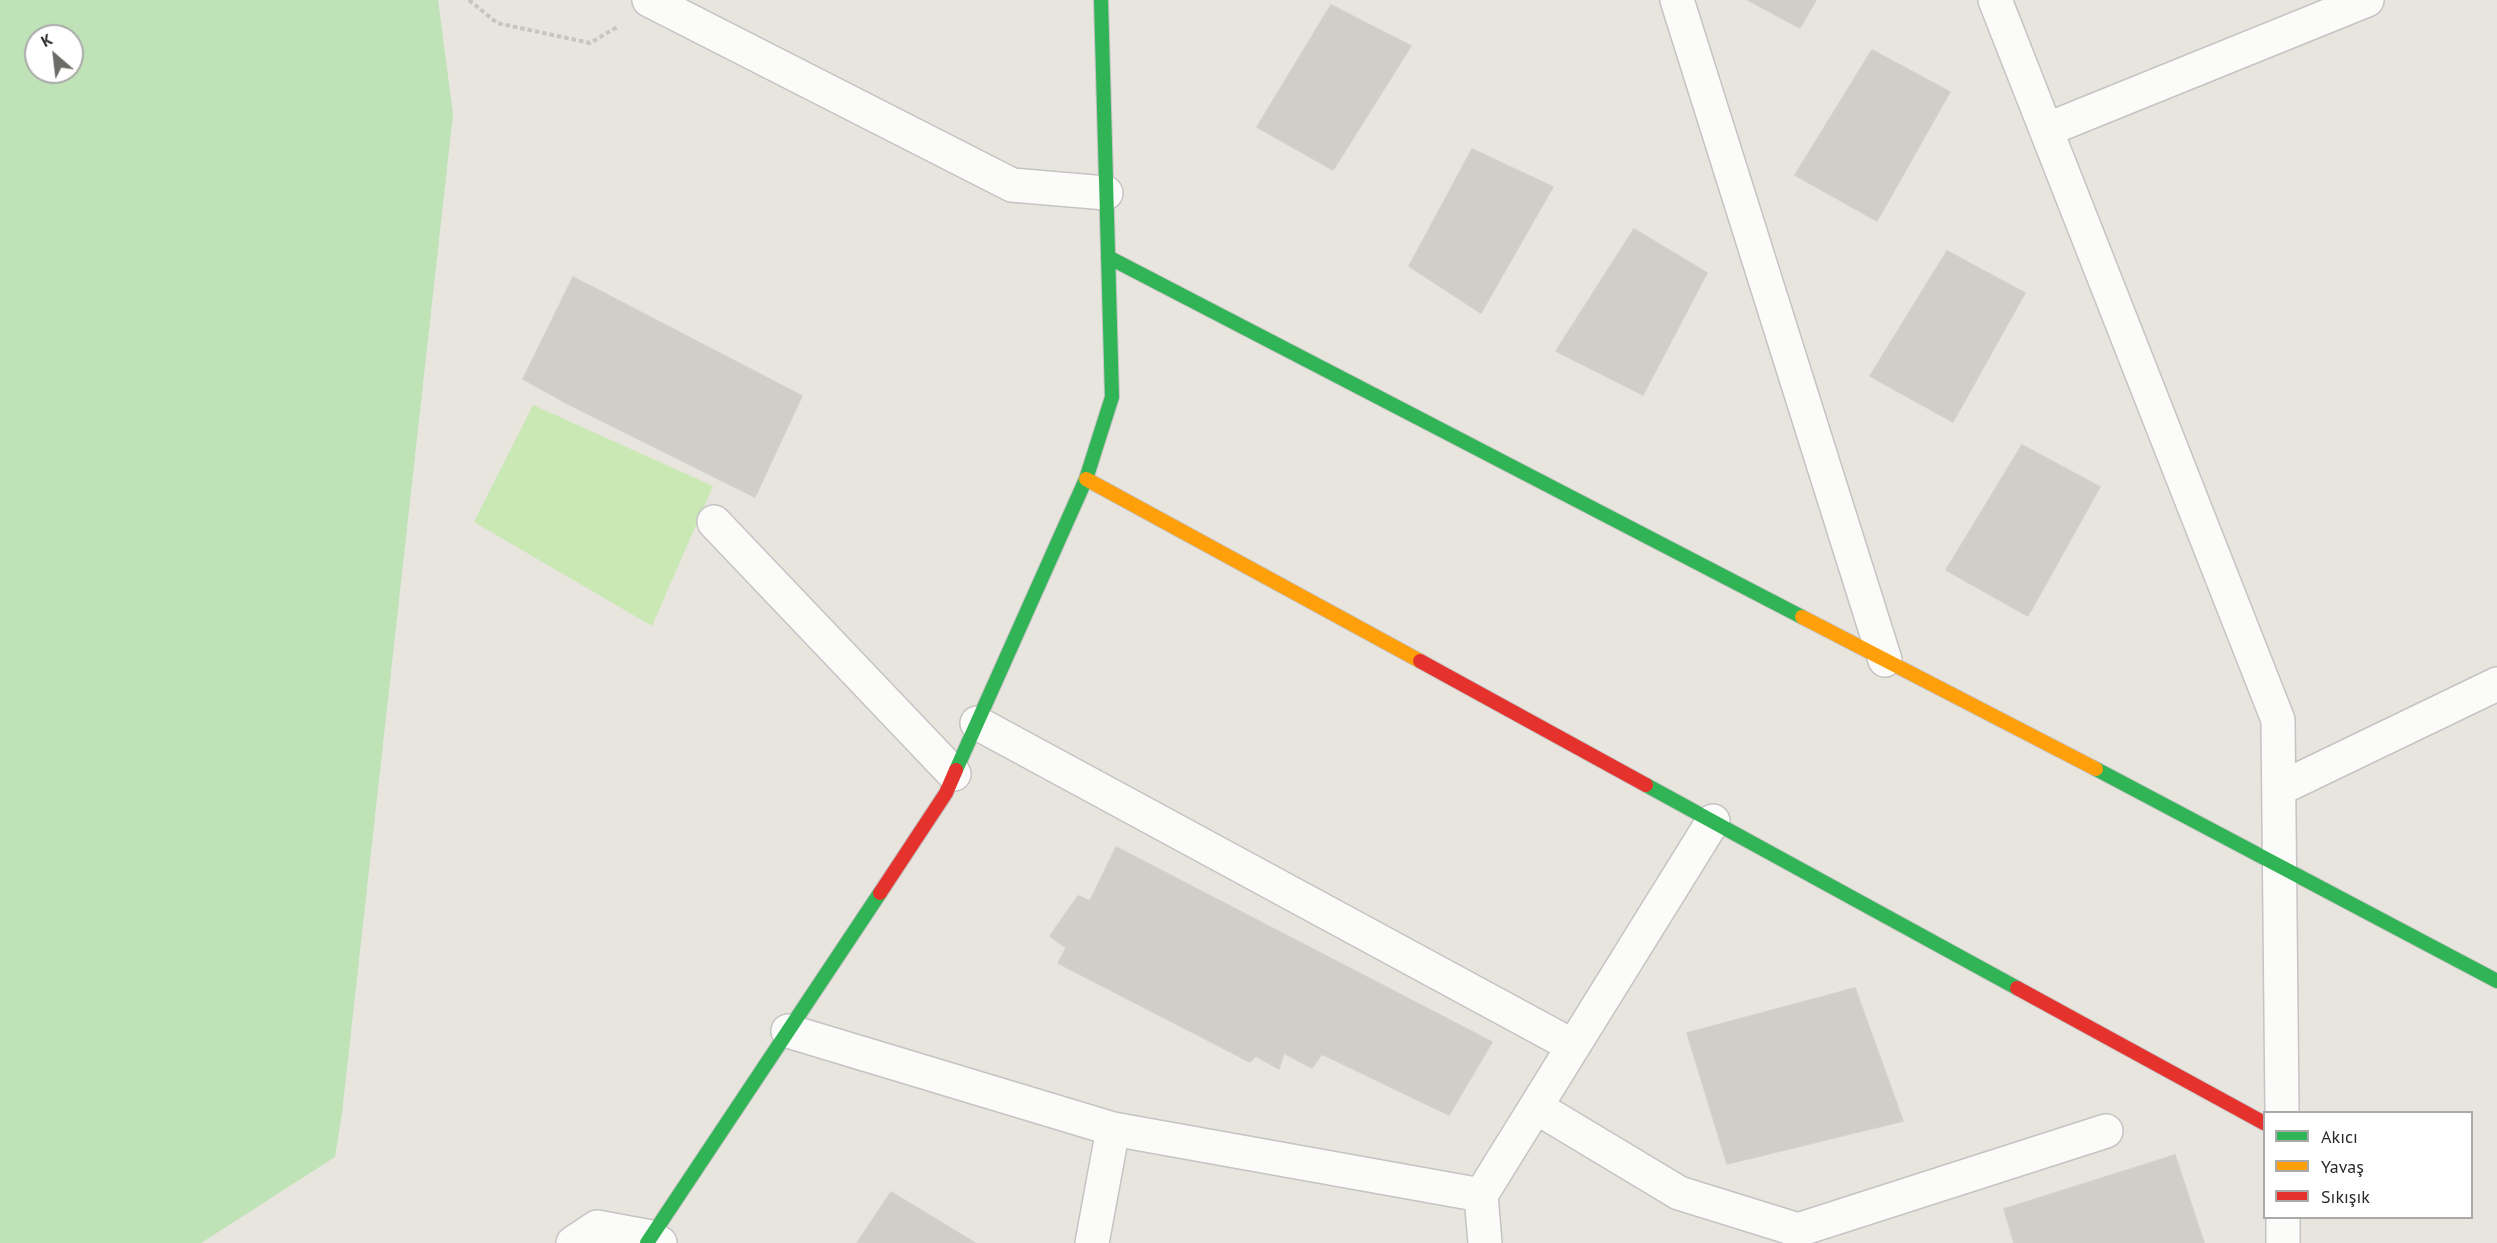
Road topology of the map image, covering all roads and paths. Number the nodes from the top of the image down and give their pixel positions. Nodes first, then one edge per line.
1 (469, 0) edge
2 (1101, 0) edge
3 (1677, 0) edge
4 (1995, 0) edge
5 (2367, 0) edge
6 (652, 2) edge
7 (2046, 130) junction
8 (1106, 193) junction
9 (1108, 257) junction
10 (1086, 479) junction
11 (714, 522) dead end
12 (1885, 660) junction
13 (2497, 684) edge
14 (977, 723) junction
15 (954, 774) junction
16 (2279, 789) junction
17 (1713, 821) junction
18 (2279, 864) junction
19 (2497, 981) edge
20 (788, 1031) junction
21 (1574, 1046) junction
22 (1536, 1107) junction
23 (2282, 1111) edge
24 (2263, 1122) edge
25 (1113, 1129) junction
26 (2106, 1131) dead end
27 (1481, 1195) junction
28 (2283, 1219) edge
29 (1800, 1236) edge
30 (653, 1241) edge
31 (573, 1243) edge
32 (1092, 1243) edge
33 (1485, 1243) edge
34 (2283, 1243) edge

1 - 6 path
2 - 8 street
3 - 12 street
4 - 7 street
5 - 7 street
6 - 8 street
7 - 16 street
8 - 9 street
9 - 10 street
9 - 12 street
10 - 14 street
10 - 17 street
11 - 15 street
12 - 18 street
13 - 16 street
14 - 15 street
14 - 21 street
15 - 20 street
16 - 18 street
17 - 21 street
17 - 24 street
18 - 19 street
18 - 23 street
20 - 25 street
20 - 30 street
21 - 22 street
22 - 27 street
22 - 29 street
25 - 27 street
25 - 32 street
26 - 29 street
27 - 33 street
28 - 34 street
30 - 31 street

